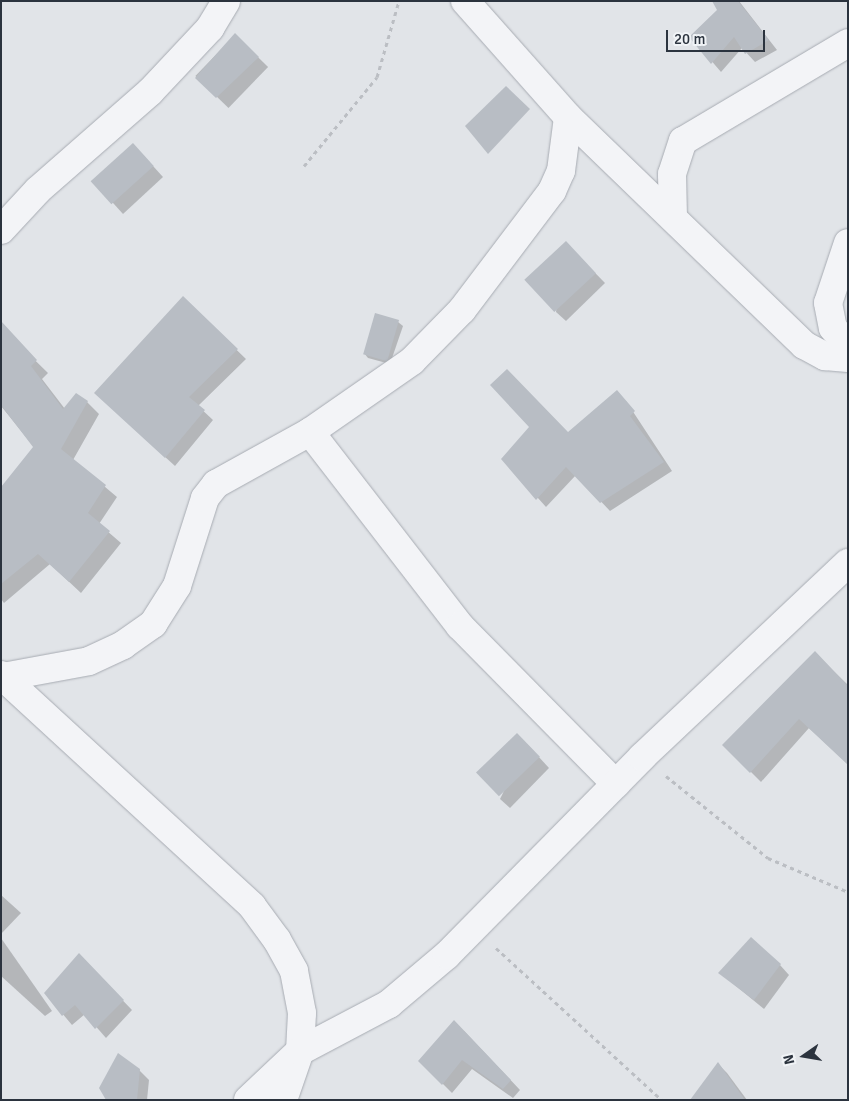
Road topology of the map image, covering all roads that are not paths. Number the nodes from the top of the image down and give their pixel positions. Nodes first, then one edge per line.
1 (226, 1) edge
2 (465, 1) edge
3 (848, 43) edge
4 (568, 117) junction
5 (673, 218) junction
6 (1, 230) edge
7 (848, 243) edge
8 (848, 345) edge
9 (848, 358) edge
10 (310, 432) junction
11 (848, 563) edge
12 (2, 676) edge
13 (616, 784) junction
14 (300, 1051) junction
15 (248, 1100) edge
16 (283, 1100) edge

1 - 6 street
2 - 4 street
3 - 5 street
4 - 5 street
4 - 10 street
5 - 9 street
7 - 8 street
10 - 12 street
10 - 13 street
11 - 13 street
12 - 14 street
13 - 14 street
14 - 15 street
14 - 16 street

